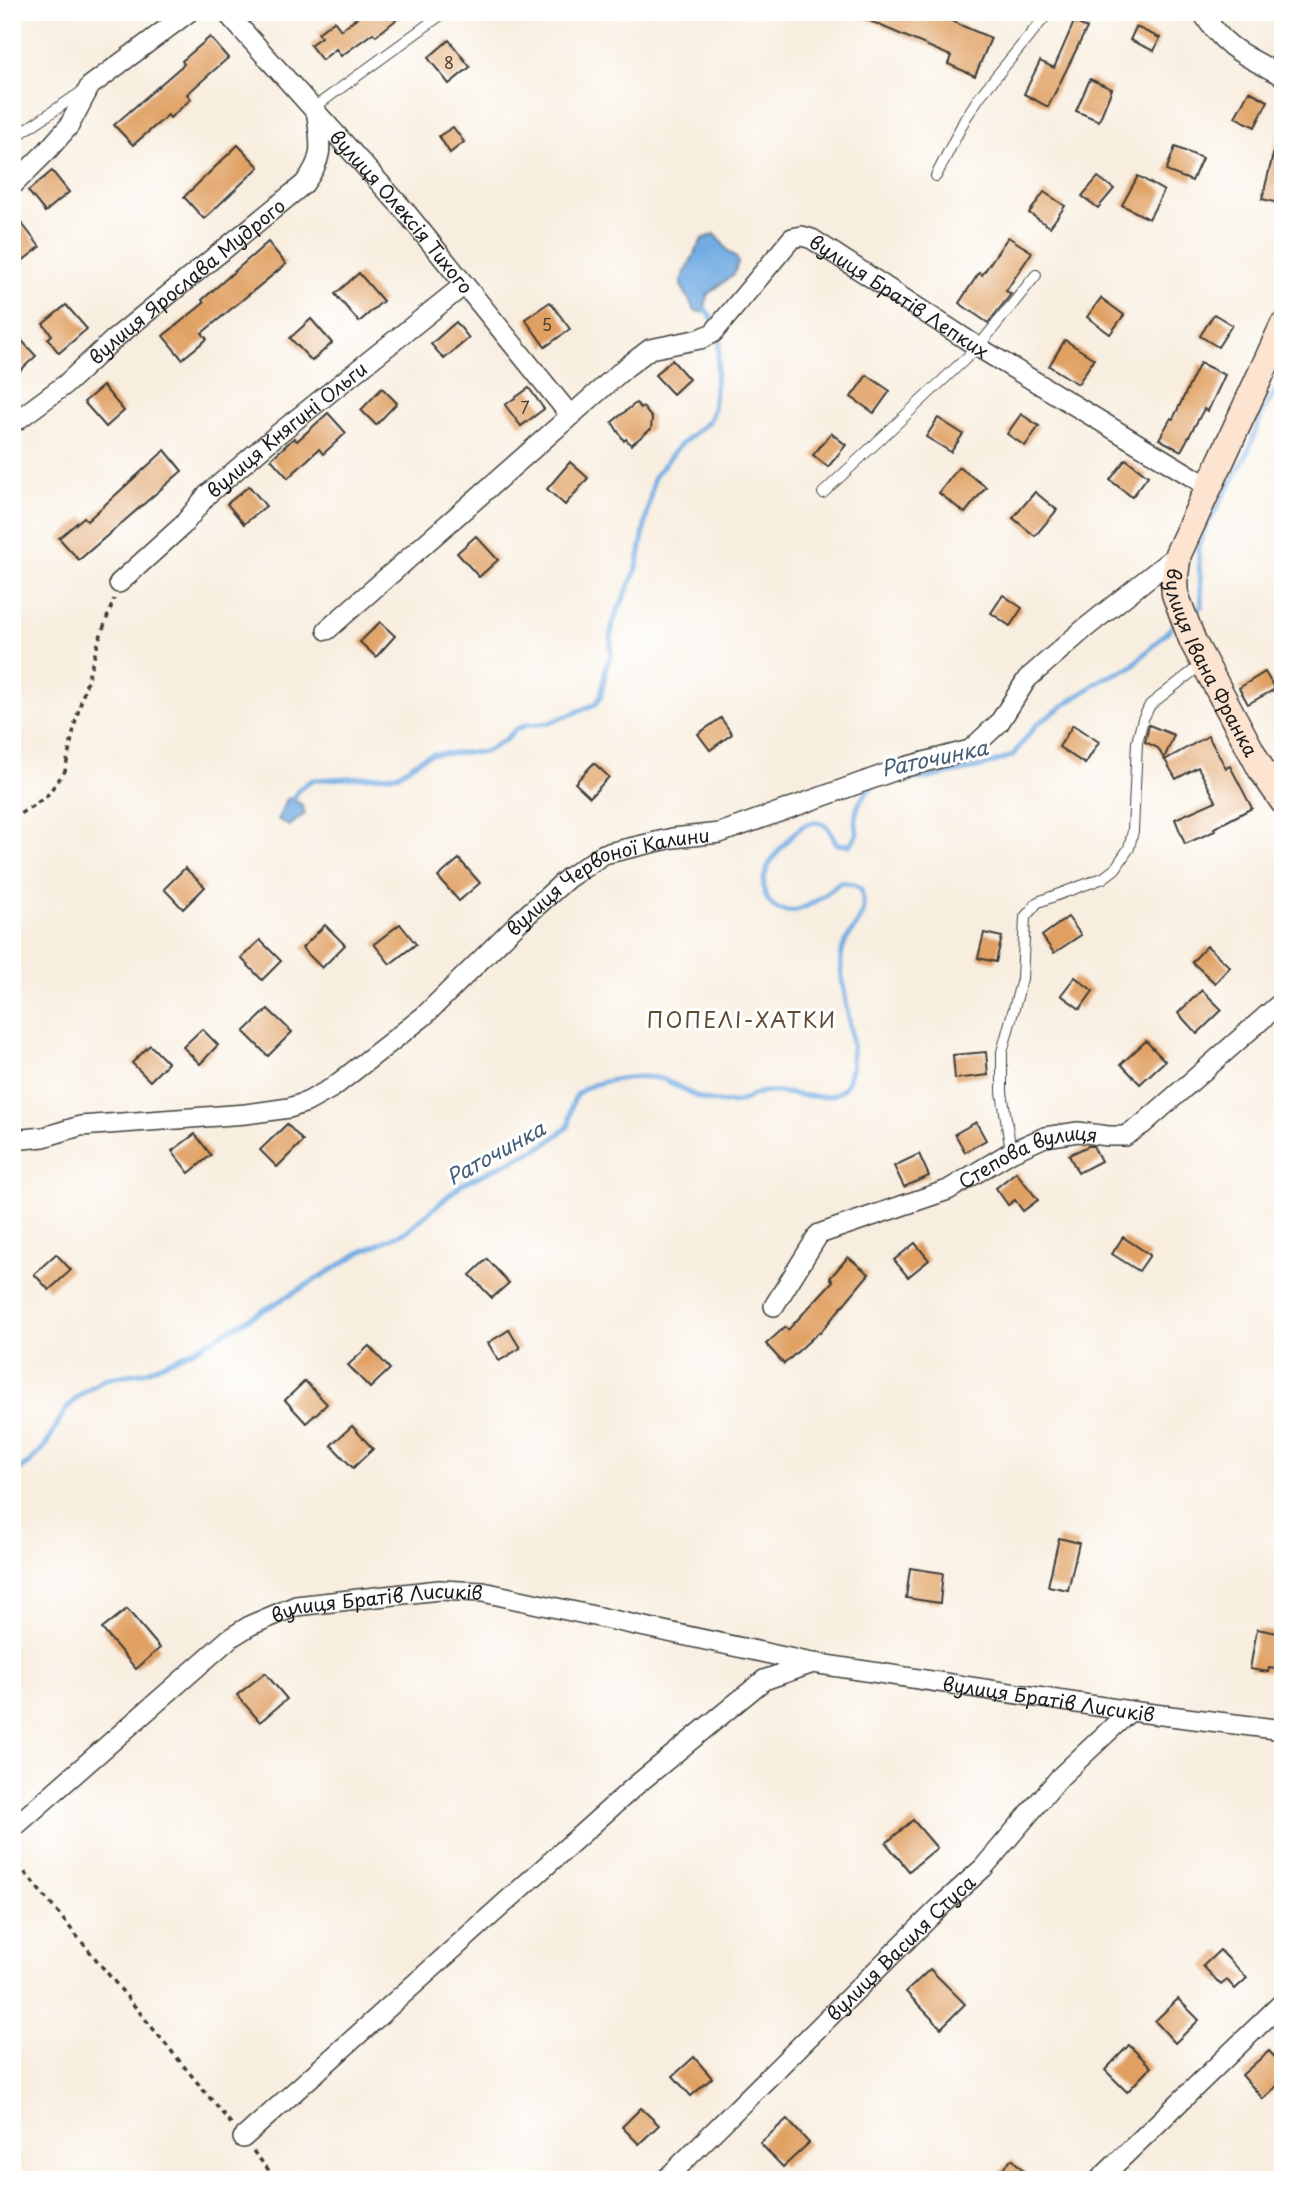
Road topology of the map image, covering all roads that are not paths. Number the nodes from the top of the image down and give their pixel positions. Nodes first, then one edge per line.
1 (189, 12) edge
2 (226, 12) edge
3 (445, 12) edge
4 (1049, 12) edge
5 (1202, 12) edge
6 (1283, 76) edge
7 (90, 86) junction
8 (314, 113) junction
9 (12, 139) edge
10 (936, 176) dead end
11 (12, 186) edge
12 (1036, 275) dead end
13 (464, 285) junction
14 (1283, 326) edge
15 (978, 347) junction
16 (570, 415) junction
17 (12, 424) edge
18 (1209, 487) junction
19 (823, 494) dead end
20 (1178, 554) junction
21 (119, 583) road end
22 (327, 630) dead end
23 (1198, 653) junction
24 (1283, 801) edge
25 (1283, 1001) edge
26 (12, 1140) edge
27 (1011, 1152) junction
28 (774, 1306) dead end
29 (813, 1663) junction
30 (1130, 1711) junction
31 (1283, 1730) edge
32 (12, 1829) edge
33 (1283, 2002) edge
34 (243, 2138) road end
35 (665, 2180) edge
36 (1099, 2180) edge

1 - 7 street
2 - 8 street, вулиця Олексія Тихого
3 - 8 lane
4 - 10 lane
5 - 6 street
7 - 9 lane
7 - 11 street
8 - 13 street, вулиця Олексія Тихого
8 - 17 street, вулиця Ярослава Мудрого
12 - 15 lane
13 - 16 street, вулиця Олексія Тихого
13 - 21 street, вулиця Княгині Ольги
14 - 18 main road, вулиця Івана Франка
15 - 16 street, вулиця Братів Лепких
15 - 18 street, вулиця Братів Лепких
15 - 19 lane
16 - 22 street, вулиця Братів Лепких
18 - 20 main road, вулиця Івана Франка
20 - 23 main road, вулиця Івана Франка
20 - 26 street, вулиця Червоної Калини
23 - 24 main road, вулиця Івана Франка
23 - 27 lane
25 - 27 street, Степова вулиця
27 - 28 street, Степова вулиця
29 - 30 street, вулиця Братів Лисиків
29 - 32 street, вулиця Братів Лисиків
29 - 34 street, вулиця Братів Лисиків
30 - 31 street, вулиця Братів Лисиків
30 - 35 street, вулиця Василя Стуса
33 - 36 street

